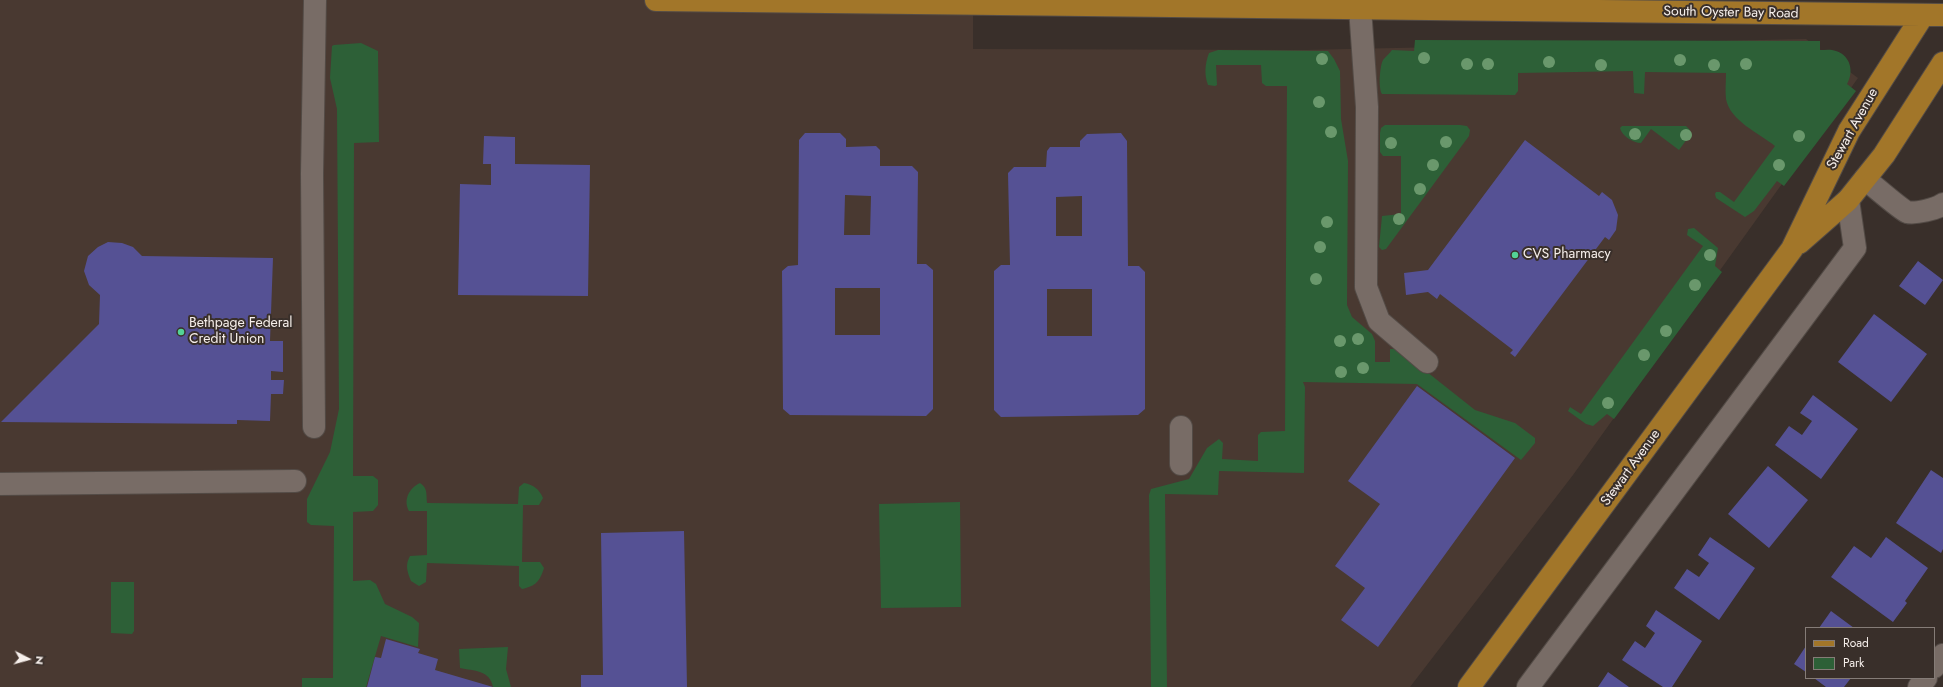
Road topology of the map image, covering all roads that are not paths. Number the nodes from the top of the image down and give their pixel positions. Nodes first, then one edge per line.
1 (316, 0) edge
2 (656, 0) edge
3 (880, 2) edge
4 (1480, 5) edge
5 (1786, 7) edge
6 (1360, 8) junction
7 (1933, 15) edge
8 (1943, 63) edge
9 (1865, 179) junction
10 (1848, 200) junction
11 (1943, 204) edge
12 (1792, 249) junction
13 (1427, 362) dead end
14 (314, 427) dead end
15 (1181, 428) dead end
16 (1181, 464) dead end
17 (295, 482) dead end
18 (0, 484) edge
19 (1943, 655) edge
20 (1935, 667) edge
21 (1469, 687) edge
22 (1528, 687) edge

1 - 14 street
2 - 3 main road, South Oyster Bay Road
3 - 6 main road, South Oyster Bay Road
4 - 5 main road, South Oyster Bay Road
4 - 6 main road, South Oyster Bay Road
5 - 7 main road, South Oyster Bay Road
6 - 13 street
7 - 12 main road, Stewart Avenue
8 - 9 main road, Stewart Avenue
9 - 10 main road, Stewart Avenue
9 - 11 street
10 - 12 main road, Stewart Avenue
10 - 22 street
12 - 21 main road, Stewart Avenue
15 - 16 street
17 - 18 street
19 - 20 street

